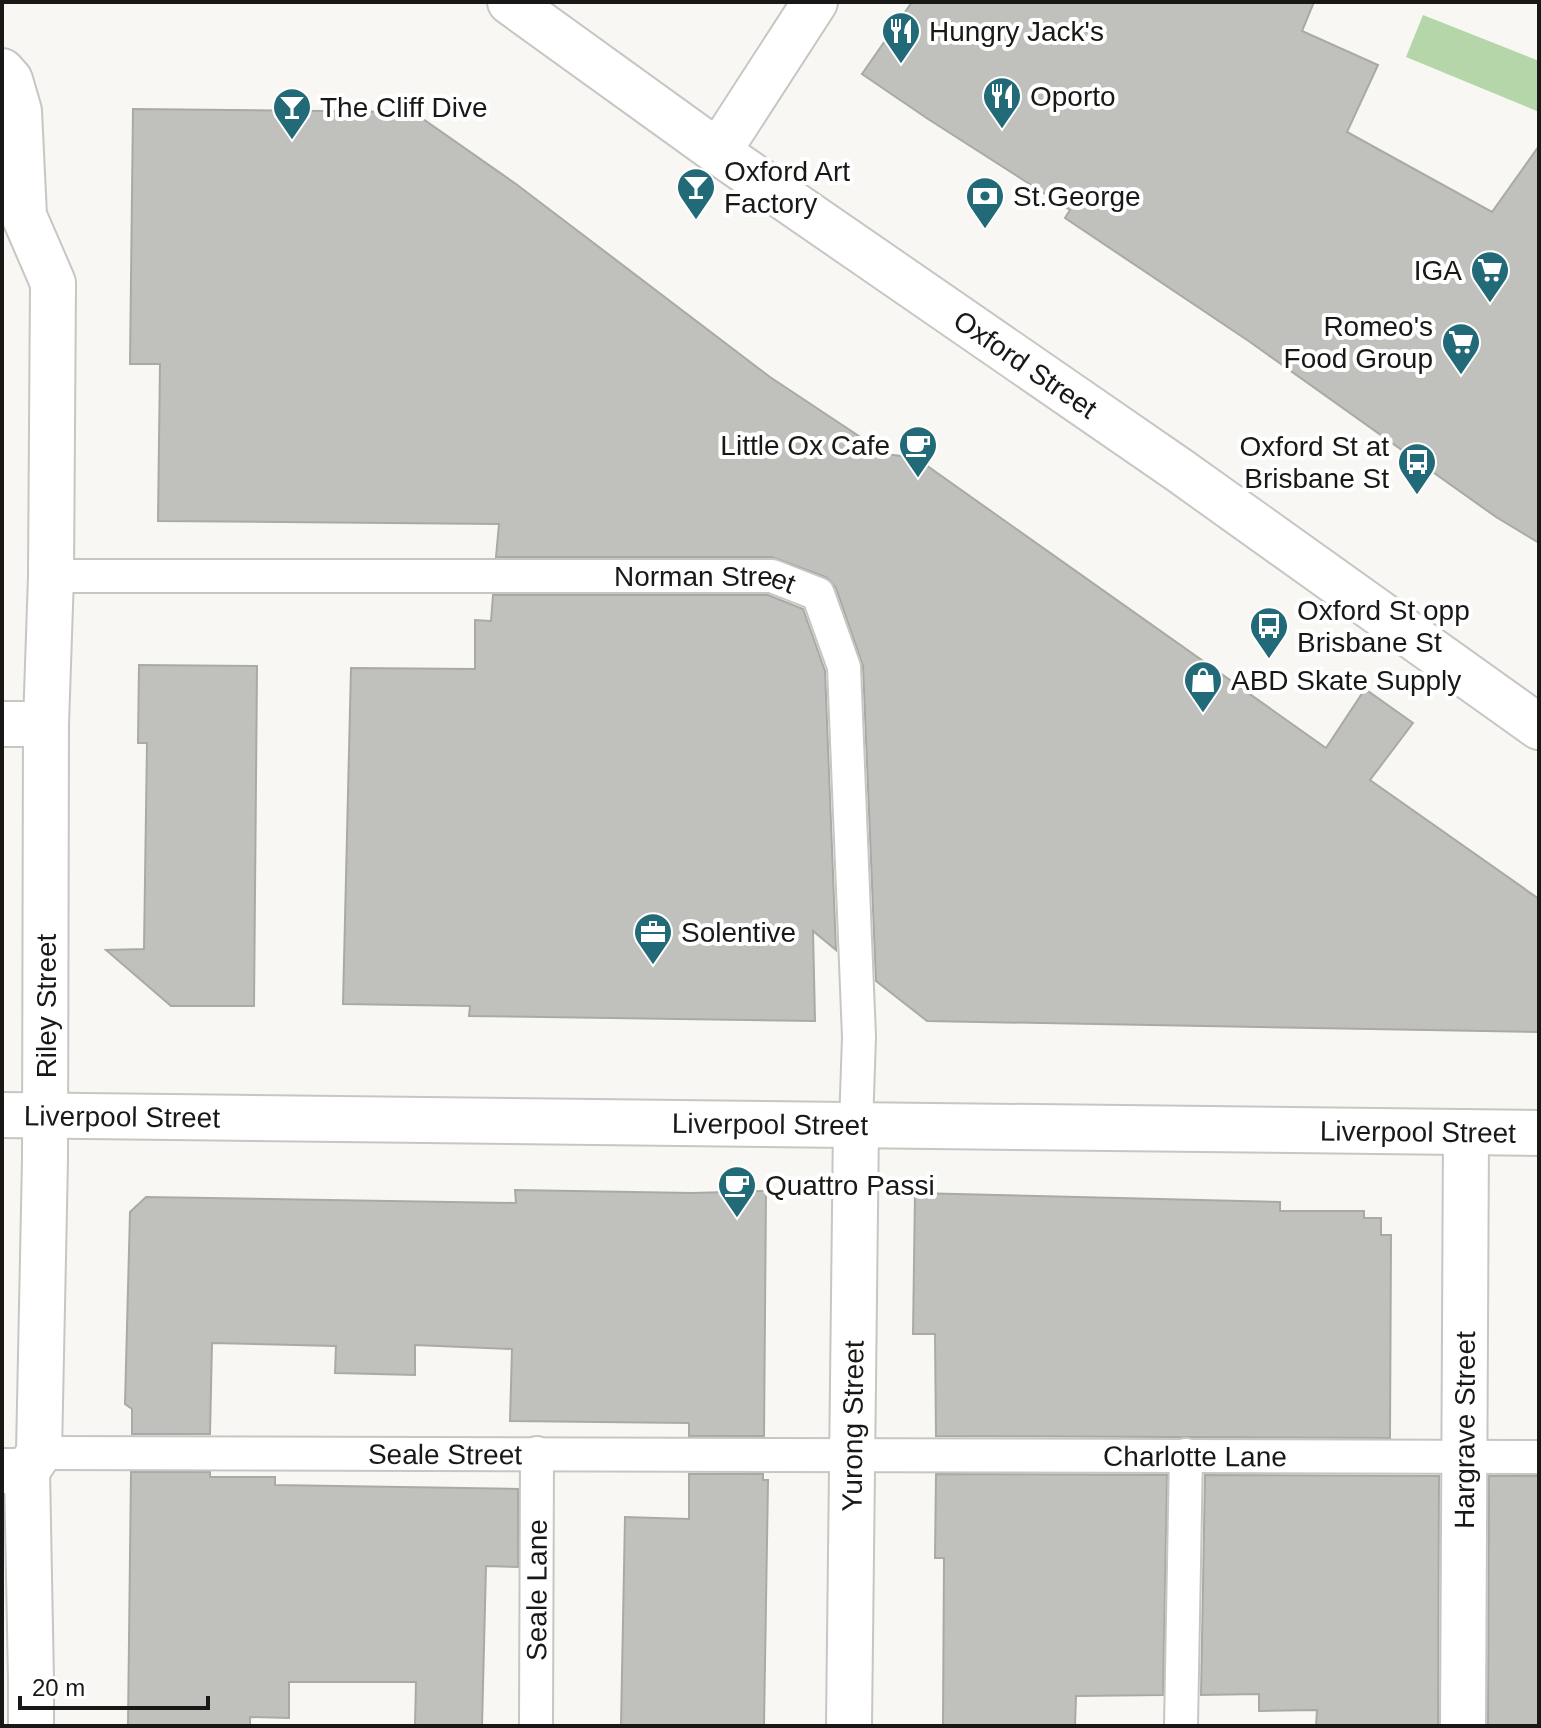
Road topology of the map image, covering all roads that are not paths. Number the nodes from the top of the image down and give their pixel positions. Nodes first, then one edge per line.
1 (510, 2) edge
2 (815, 2) edge
3 (2, 71) edge
4 (718, 152) junction
5 (51, 576) junction
6 (2, 724) edge
7 (46, 724) junction
8 (1539, 727) edge
9 (2, 1115) edge
10 (45, 1116) junction
11 (856, 1125) junction
12 (1466, 1132) junction
13 (1539, 1133) edge
14 (537, 1453) junction
15 (851, 1454) junction
16 (1186, 1455) junction
17 (1462, 1456) junction
18 (1539, 1457) edge
19 (23, 1465) edge
20 (31, 1726) edge
21 (536, 1726) edge
22 (849, 1726) edge
23 (1181, 1726) edge
24 (1463, 1726) edge

1 - 4 street, Oxford Street
2 - 4 street
3 - 5 street, Riley Street
4 - 8 street, Oxford Street
5 - 7 street, Riley Street
5 - 11 lane, Norman Street
6 - 7 street
7 - 10 street, Riley Street
9 - 10 street, Liverpool Street
10 - 11 street, Liverpool Street
10 - 19 street, Riley Street
11 - 12 street, Liverpool Street
11 - 15 street, Yurong Street
12 - 13 street, Liverpool Street
12 - 17 street, Hargrave Street
14 - 15 lane, Seale Street
14 - 19 lane, Seale Street
14 - 21 lane, Seale Lane
15 - 16 lane, Charlotte Lane
15 - 22 street, Yurong Street
16 - 17 lane, Charlotte Lane
16 - 23 lane
17 - 18 lane, Charlotte Lane
17 - 24 street, Hargrave Street
19 - 20 street, Riley Street

